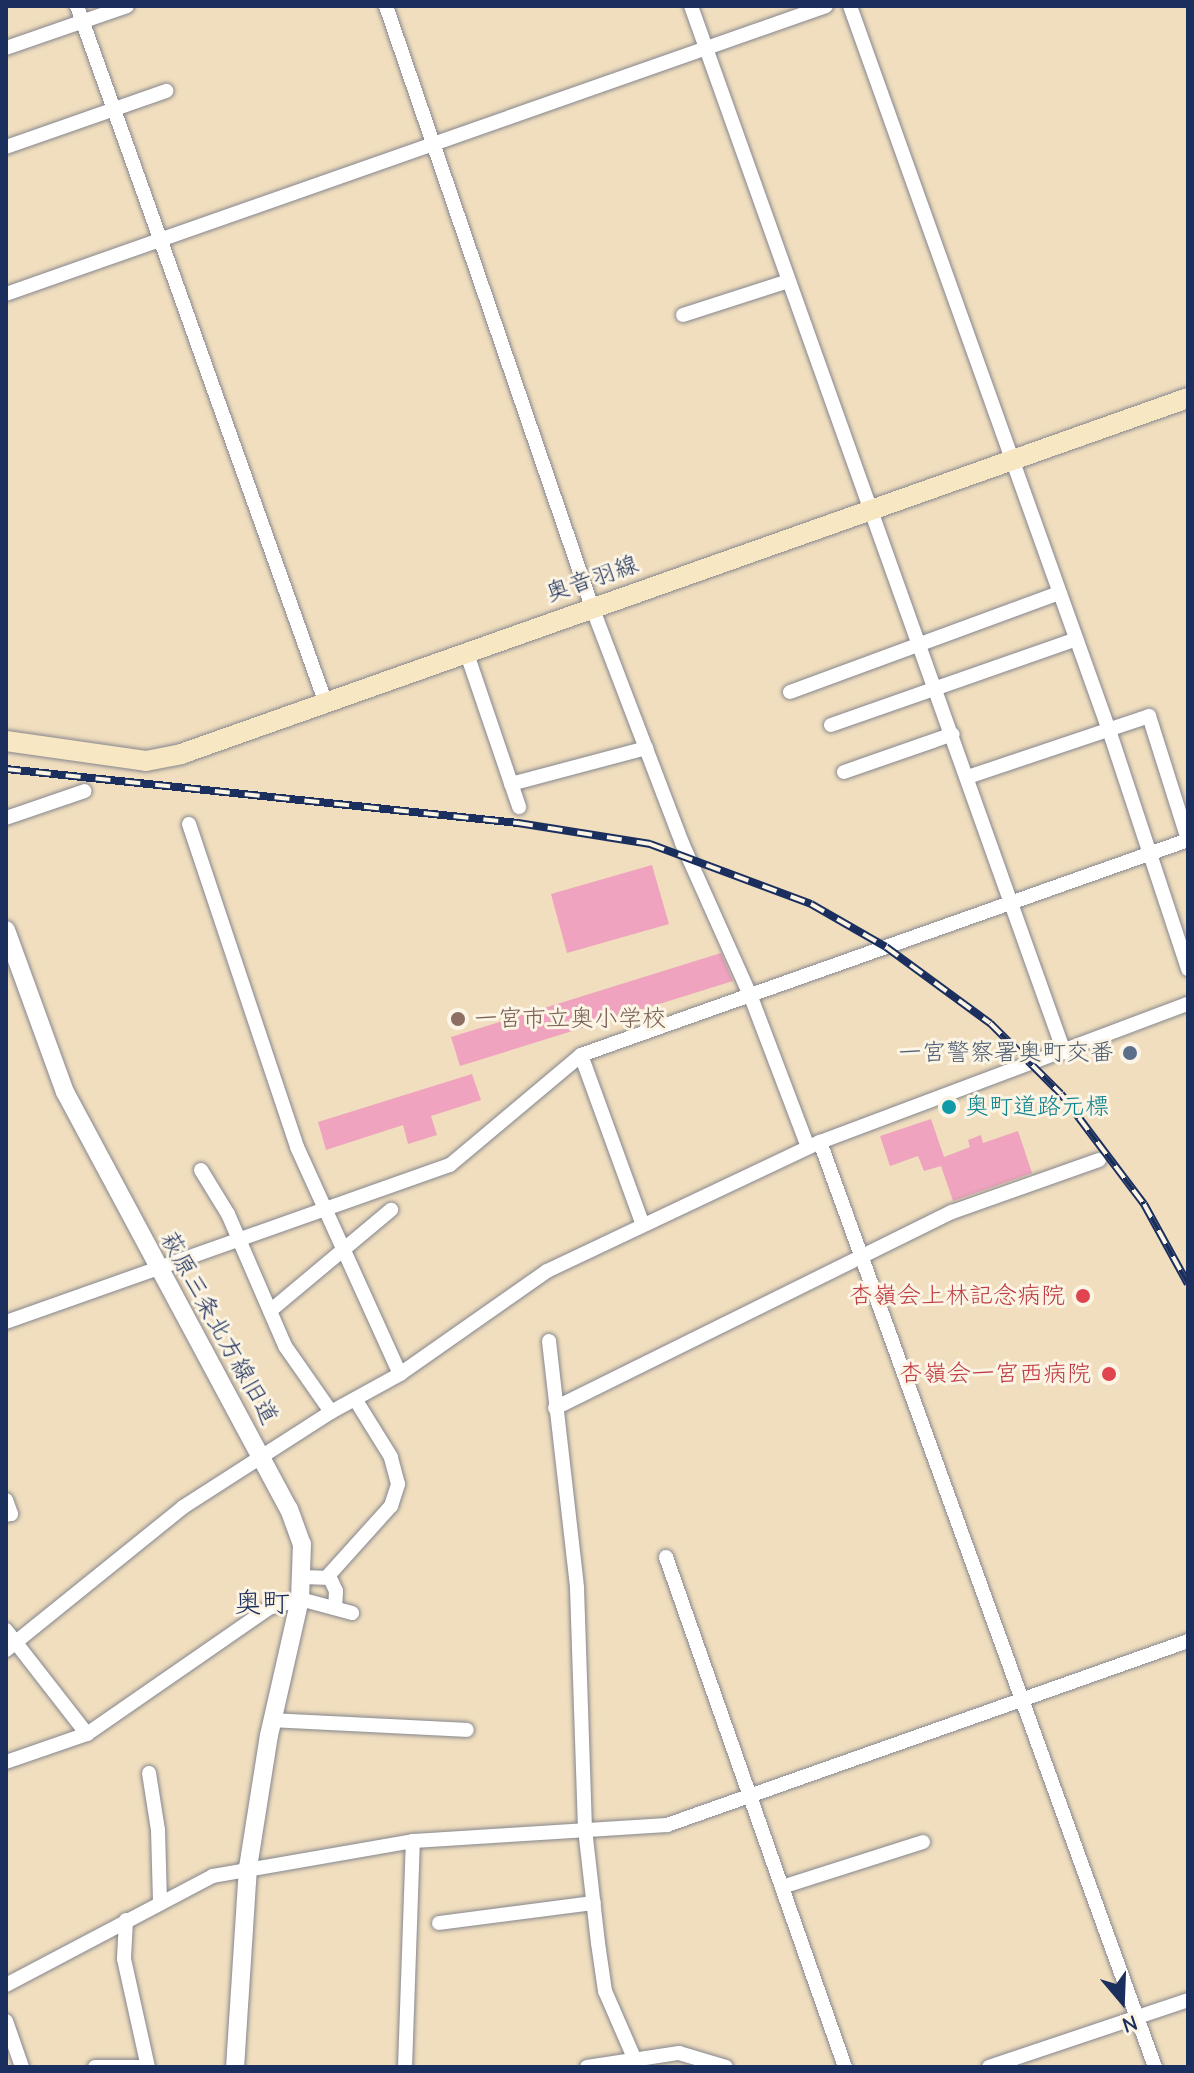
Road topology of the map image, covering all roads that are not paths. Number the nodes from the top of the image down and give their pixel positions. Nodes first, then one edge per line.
1 (77, 6) edge
2 (127, 6) edge
3 (386, 6) edge
4 (691, 6) edge
5 (826, 6) edge
6 (850, 6) edge
7 (83, 21) junction
8 (6, 48) edge
9 (706, 50) junction
10 (166, 91) dead end
11 (114, 110) junction
12 (435, 146) junction
13 (6, 147) edge
14 (161, 241) junction
15 (788, 281) junction
16 (6, 294) edge
17 (683, 315) dead end
18 (1188, 398) edge
19 (1012, 461) junction
20 (872, 511) junction
21 (1059, 593) junction
22 (592, 607) junction
23 (1076, 639) junction
24 (921, 646) junction
25 (466, 651) junction
26 (936, 689) junction
27 (790, 692) dead end
28 (325, 701) junction
29 (831, 725) dead end
30 (1109, 730) junction
31 (953, 734) junction
32 (6, 741) edge
33 (646, 748) junction
34 (844, 772) dead end
35 (968, 777) junction
36 (511, 784) junction
37 (85, 791) dead end
38 (519, 807) dead end
39 (6, 818) edge
40 (189, 824) dead end
41 (1188, 840) edge
42 (1148, 854) junction
43 (1012, 900) junction
44 (6, 930) edge
45 (1188, 969) edge
46 (751, 997) junction
47 (1188, 1004) edge
48 (1064, 1052) junction
49 (581, 1055) junction
50 (814, 1145) junction
51 (1099, 1160) dead end
52 (201, 1170) dead end
53 (325, 1208) junction
54 (391, 1210) dead end
55 (642, 1223) junction
56 (237, 1239) junction
57 (346, 1250) junction
58 (863, 1256) junction
59 (159, 1266) junction
60 (270, 1311) junction
61 (6, 1322) edge
62 (549, 1341) dead end
63 (400, 1374) junction
64 (355, 1399) junction
65 (555, 1408) junction
66 (331, 1412) junction
67 (261, 1456) junction
68 (6, 1500) edge
69 (6, 1515) edge
70 (666, 1557) dead end
71 (303, 1577) junction
72 (327, 1577) junction
73 (300, 1599) junction
74 (335, 1608) junction
75 (352, 1613) dead end
76 (6, 1630) edge
77 (1188, 1641) edge
78 (11, 1648) edge
79 (1024, 1698) junction
80 (272, 1720) junction
81 (467, 1730) dead end
82 (87, 1734) junction
83 (6, 1762) edge
84 (149, 1773) dead end
85 (749, 1798) junction
86 (585, 1829) junction
87 (413, 1841) junction
88 (923, 1842) dead end
89 (248, 1867) junction
90 (782, 1887) junction
91 (160, 1900) junction
92 (594, 1903) junction
93 (126, 1920) junction
94 (439, 1923) dead end
95 (6, 1985) edge
96 (1188, 2000) edge
97 (1138, 2018) junction
98 (6, 2021) edge
99 (637, 2065) edge
100 (22, 2067) edge
101 (95, 2067) edge
102 (146, 2067) edge
103 (235, 2067) edge
104 (405, 2067) edge
105 (587, 2067) edge
106 (726, 2067) edge
107 (845, 2067) edge
108 (989, 2067) edge
109 (1155, 2067) edge

1 - 7 street
2 - 7 street
3 - 12 street
4 - 9 street
5 - 9 street
6 - 19 street
7 - 8 street
7 - 11 street
9 - 12 street
9 - 15 street
10 - 11 street
11 - 13 street
11 - 14 street
12 - 14 street
12 - 22 street
14 - 16 street
14 - 28 street
15 - 17 street
15 - 20 street
18 - 19 main road, 奥音羽線
19 - 20 main road, 奥音羽線
19 - 21 street
20 - 22 main road, 奥音羽線
20 - 24 street
21 - 23 street
21 - 24 street
22 - 25 main road, 奥音羽線
22 - 33 street
23 - 26 street
23 - 30 street
24 - 26 street
24 - 27 street
25 - 28 main road, 奥音羽線
25 - 36 street
26 - 29 street
26 - 31 street
28 - 32 main road, 奥音羽線
30 - 35 street
30 - 41 street
30 - 42 street
31 - 34 street
31 - 35 street
33 - 36 street
33 - 46 street
35 - 43 street
36 - 38 street
37 - 39 street
40 - 53 street
41 - 42 street
42 - 43 street
42 - 45 street
43 - 46 street
43 - 48 street
44 - 59 street, 萩原三条北方線旧道
46 - 49 street
46 - 50 street
47 - 48 street
48 - 50 street
49 - 53 street
49 - 55 street
50 - 55 street
50 - 58 street
51 - 58 street
52 - 56 street
53 - 56 street
53 - 57 street
54 - 57 street
55 - 63 street
56 - 59 street
56 - 60 street
57 - 60 street
57 - 63 street
58 - 65 street
58 - 79 street
59 - 61 street
59 - 67 street, 萩原三条北方線旧道
60 - 66 street
62 - 65 street
63 - 64 street
64 - 66 street
64 - 72 street
65 - 86 street
66 - 67 street
67 - 71 street
67 - 78 street, 萩原三条北方線旧道
68 - 69 street
70 - 85 street
71 - 72 street
71 - 73 street
72 - 74 street
73 - 74 street
73 - 80 street
73 - 82 street
74 - 75 street
76 - 78 street
77 - 79 street
78 - 82 street
79 - 85 street
79 - 97 street
80 - 81 street
80 - 89 street
82 - 83 street
84 - 91 street
85 - 86 street
85 - 90 street
86 - 87 street
86 - 92 street
87 - 89 street
87 - 104 street
88 - 90 street
89 - 91 street
89 - 103 street
90 - 107 street
91 - 93 street
92 - 94 street
92 - 99 street
93 - 95 street
93 - 102 street
96 - 97 street
97 - 108 street
97 - 109 street
98 - 100 street
99 - 105 street
99 - 106 street
101 - 102 street

